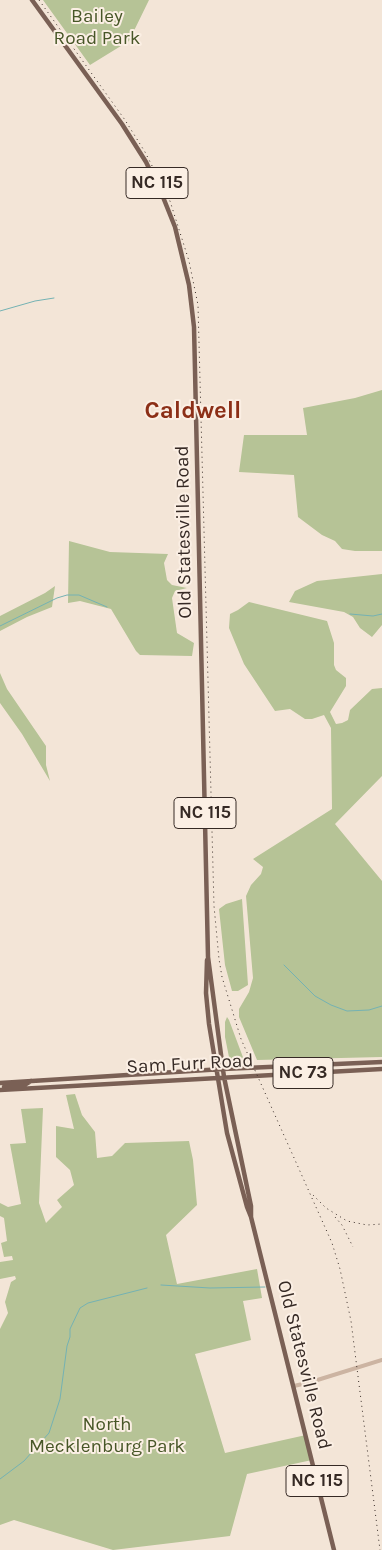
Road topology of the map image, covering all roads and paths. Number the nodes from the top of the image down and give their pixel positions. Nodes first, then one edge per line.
1 (32, 0) edge
2 (208, 957) junction
3 (382, 1062) edge
4 (223, 1069) junction
5 (382, 1069) edge
6 (215, 1070) junction
7 (224, 1077) junction
8 (217, 1078) junction
9 (31, 1081) junction
10 (0, 1083) edge
11 (0, 1088) edge
12 (232, 1148) junction
13 (246, 1183) junction
14 (251, 1217) junction
15 (382, 1360) edge
16 (294, 1386) junction
17 (334, 1550) edge

1 - 2 main road, Old Statesville Road / NC 115
2 - 4 main road, Old Statesville Road / NC 115
2 - 6 main road, Old Statesville Road / NC 115
3 - 4 main road, Sam Furr Road / NC 73
4 - 6 main road, Sam Furr Road / NC 73
4 - 7 main road, Old Statesville Road / NC 115
5 - 7 main road, Sam Furr Road / NC 73
6 - 8 main road, Old Statesville Road / NC 115
6 - 9 main road, Sam Furr Road / NC 73
7 - 8 main road, Sam Furr Road / NC 73
7 - 13 main road, Old Statesville Road / NC 115
8 - 11 main road, Sam Furr Road / NC 73
8 - 12 main road, Old Statesville Road / NC 115
9 - 10 main road, Sam Furr Road / NC 73
9 - 11 main road
12 - 13 main road
12 - 14 main road, Old Statesville Road / NC 115
13 - 14 main road, Old Statesville Road / NC 115
14 - 16 main road, Old Statesville Road / NC 115
15 - 16 street
16 - 17 main road, Old Statesville Road / NC 115

